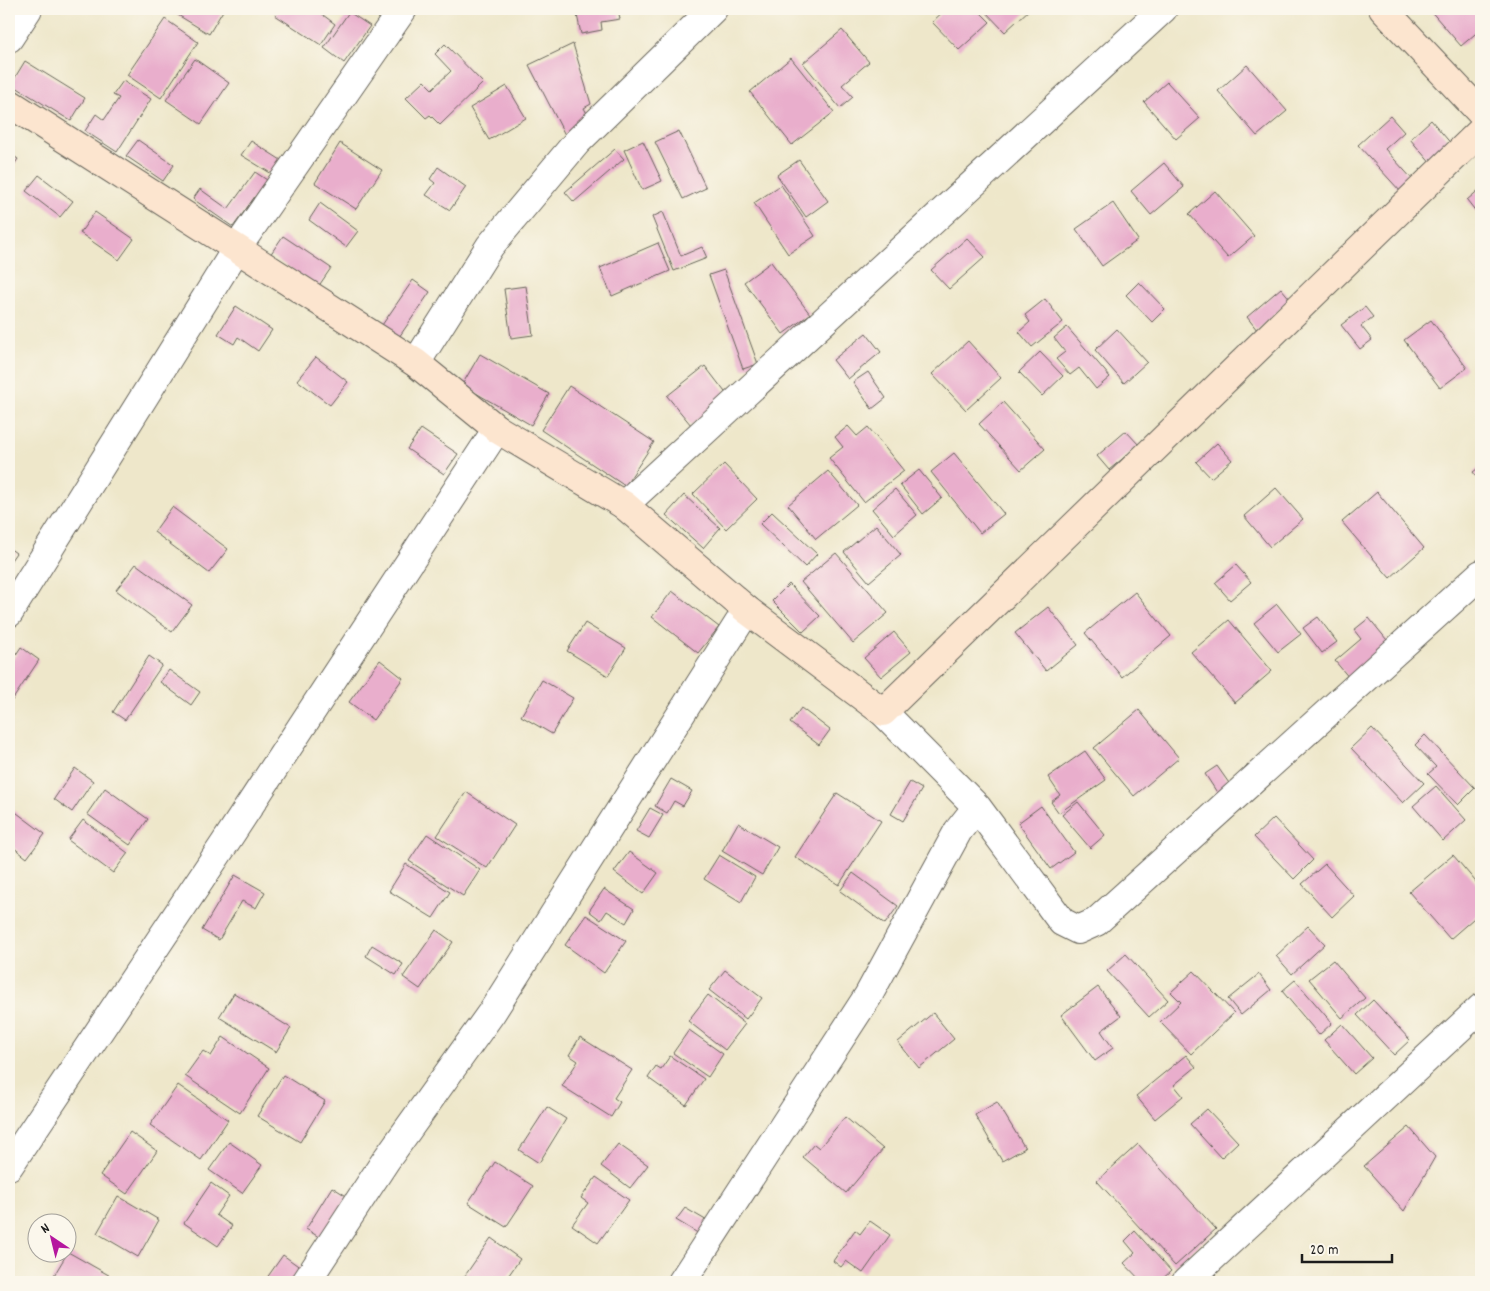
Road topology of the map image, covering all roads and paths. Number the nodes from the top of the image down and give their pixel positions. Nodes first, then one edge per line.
1 (28, 9) edge
2 (403, 9) edge
3 (713, 9) edge
4 (1162, 9) edge
5 (1383, 9) edge
6 (9, 38) edge
7 (9, 103) edge
8 (1481, 113) edge
9 (1481, 131) edge
10 (237, 248) junction
11 (416, 363) junction
12 (497, 429) junction
13 (624, 506) junction
14 (1481, 574) edge
15 (747, 610) junction
16 (9, 613) edge
17 (883, 712) junction
18 (977, 807) junction
19 (1481, 1008) edge
20 (9, 1166) edge
21 (306, 1282) edge
22 (682, 1282) edge
23 (1186, 1282) edge

1 - 6 street
2 - 10 street
3 - 11 street
4 - 13 street
5 - 8 main road
7 - 10 main road
9 - 17 main road
10 - 11 main road
10 - 16 street
11 - 12 main road
12 - 13 main road
12 - 20 street
13 - 15 main road
14 - 18 street
15 - 17 main road
15 - 21 street
17 - 18 street
18 - 22 street
19 - 23 street

